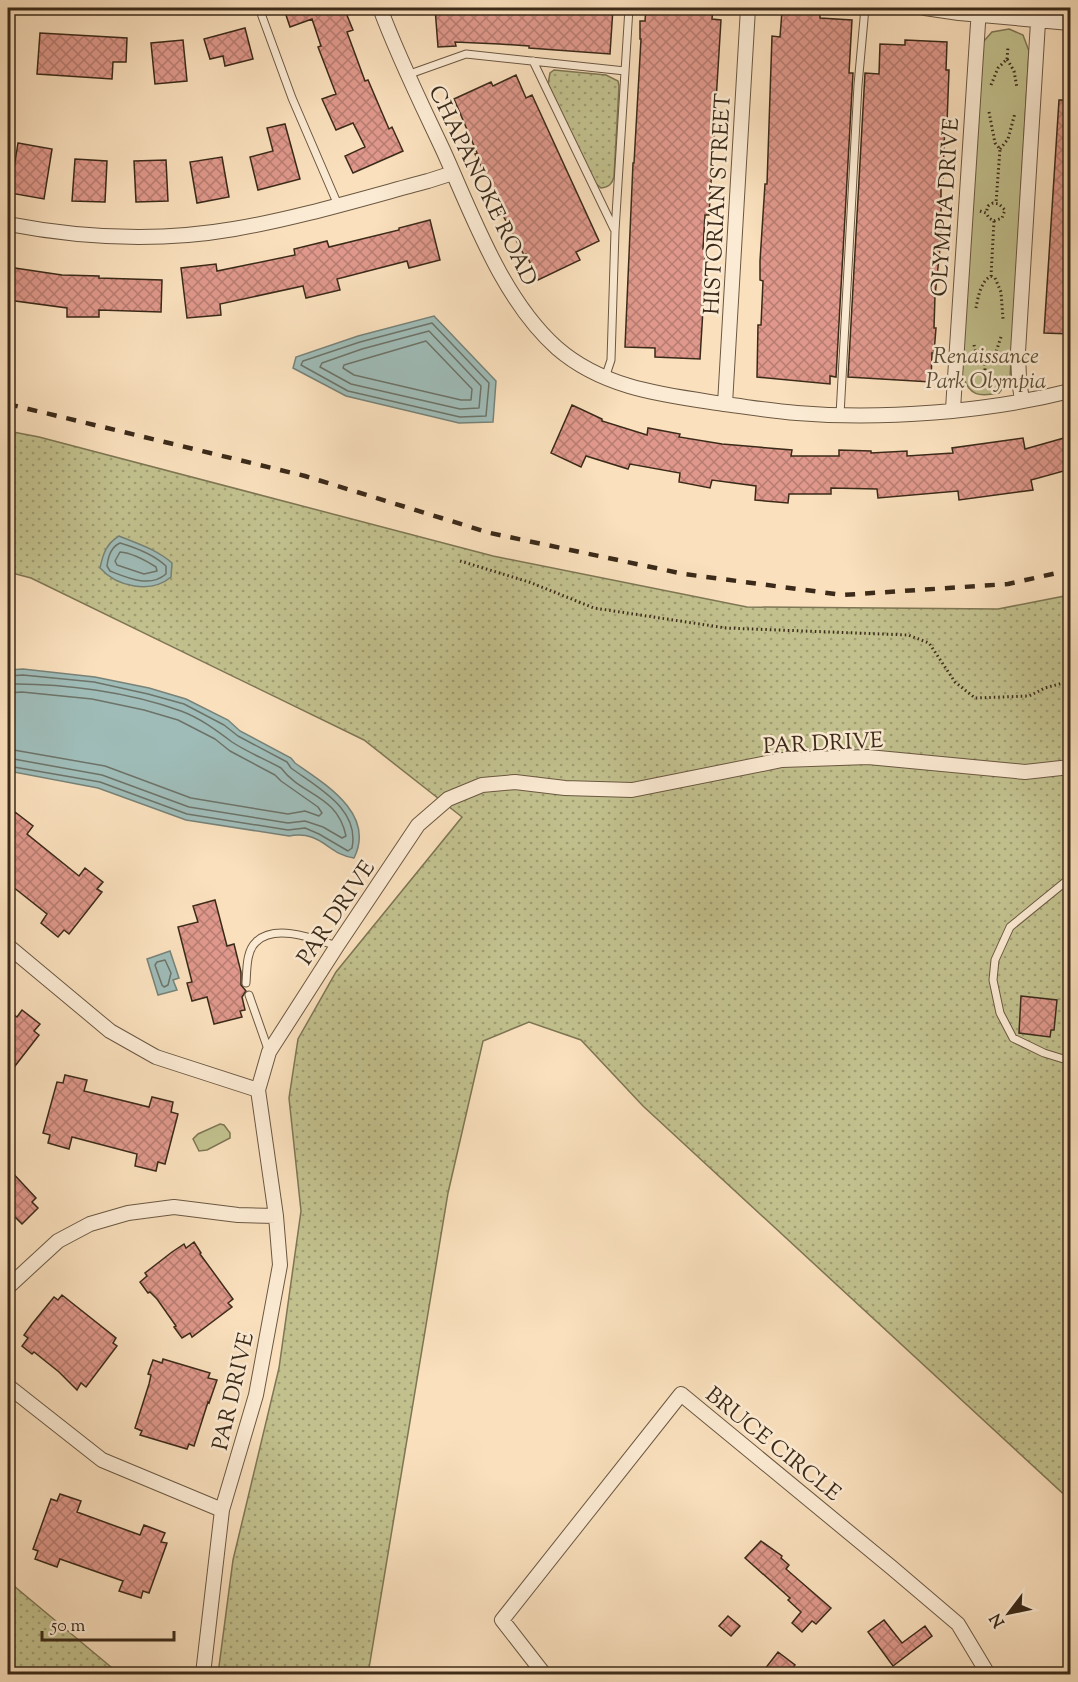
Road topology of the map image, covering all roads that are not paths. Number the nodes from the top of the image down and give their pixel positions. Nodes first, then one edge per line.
1 (259, 8) edge
2 (380, 8) edge
3 (629, 8) edge
4 (748, 8) edge
5 (865, 8) edge
6 (925, 8) edge
7 (978, 11) edge
8 (1038, 22) junction
9 (1071, 23) edge
10 (533, 61) junction
11 (625, 71) junction
12 (407, 75) junction
13 (453, 173) junction
14 (338, 205) junction
15 (8, 224) edge
16 (615, 231) junction
17 (605, 378) junction
18 (1071, 391) edge
19 (1022, 401) junction
20 (725, 404) junction
21 (953, 409) junction
22 (840, 416) junction
23 (1071, 767) edge
24 (1071, 878) edge
25 (8, 946) edge
26 (337, 946) junction
27 (246, 982) dead end
28 (249, 995) dead end
29 (269, 1052) junction
30 (1071, 1061) edge
31 (258, 1090) junction
32 (276, 1216) junction
33 (8, 1287) edge
34 (8, 1386) edge
35 (222, 1510) junction
36 (203, 1674) edge
37 (544, 1674) edge
38 (988, 1674) edge

1 - 14 lane
2 - 12 street, CHAPANOKE ROAD
3 - 11 lane
4 - 20 street, HISTORIAN STREET
5 - 22 lane
6 - 7 street
7 - 8 street
7 - 21 street, OLYMPIA DRIVE
8 - 9 street
8 - 19 street
10 - 11 lane
10 - 12 lane
10 - 16 lane
11 - 16 lane
12 - 13 street, CHAPANOKE ROAD
13 - 14 street
13 - 17 street, CHAPANOKE ROAD
14 - 15 street
16 - 17 lane
17 - 20 street, CHAPANOKE ROAD
18 - 19 street, CHAPANOKE ROAD
19 - 21 street, CHAPANOKE ROAD
20 - 22 street, CHAPANOKE ROAD
21 - 22 street, CHAPANOKE ROAD
23 - 26 street, PAR DRIVE
24 - 30 lane
25 - 31 street
26 - 27 lane
26 - 29 street, PAR DRIVE
28 - 29 lane
29 - 31 street, PAR DRIVE
31 - 32 street, PAR DRIVE
32 - 33 street
32 - 35 street, PAR DRIVE
34 - 35 street
35 - 36 street, PAR DRIVE
37 - 38 street, BRUCE CIRCLE

